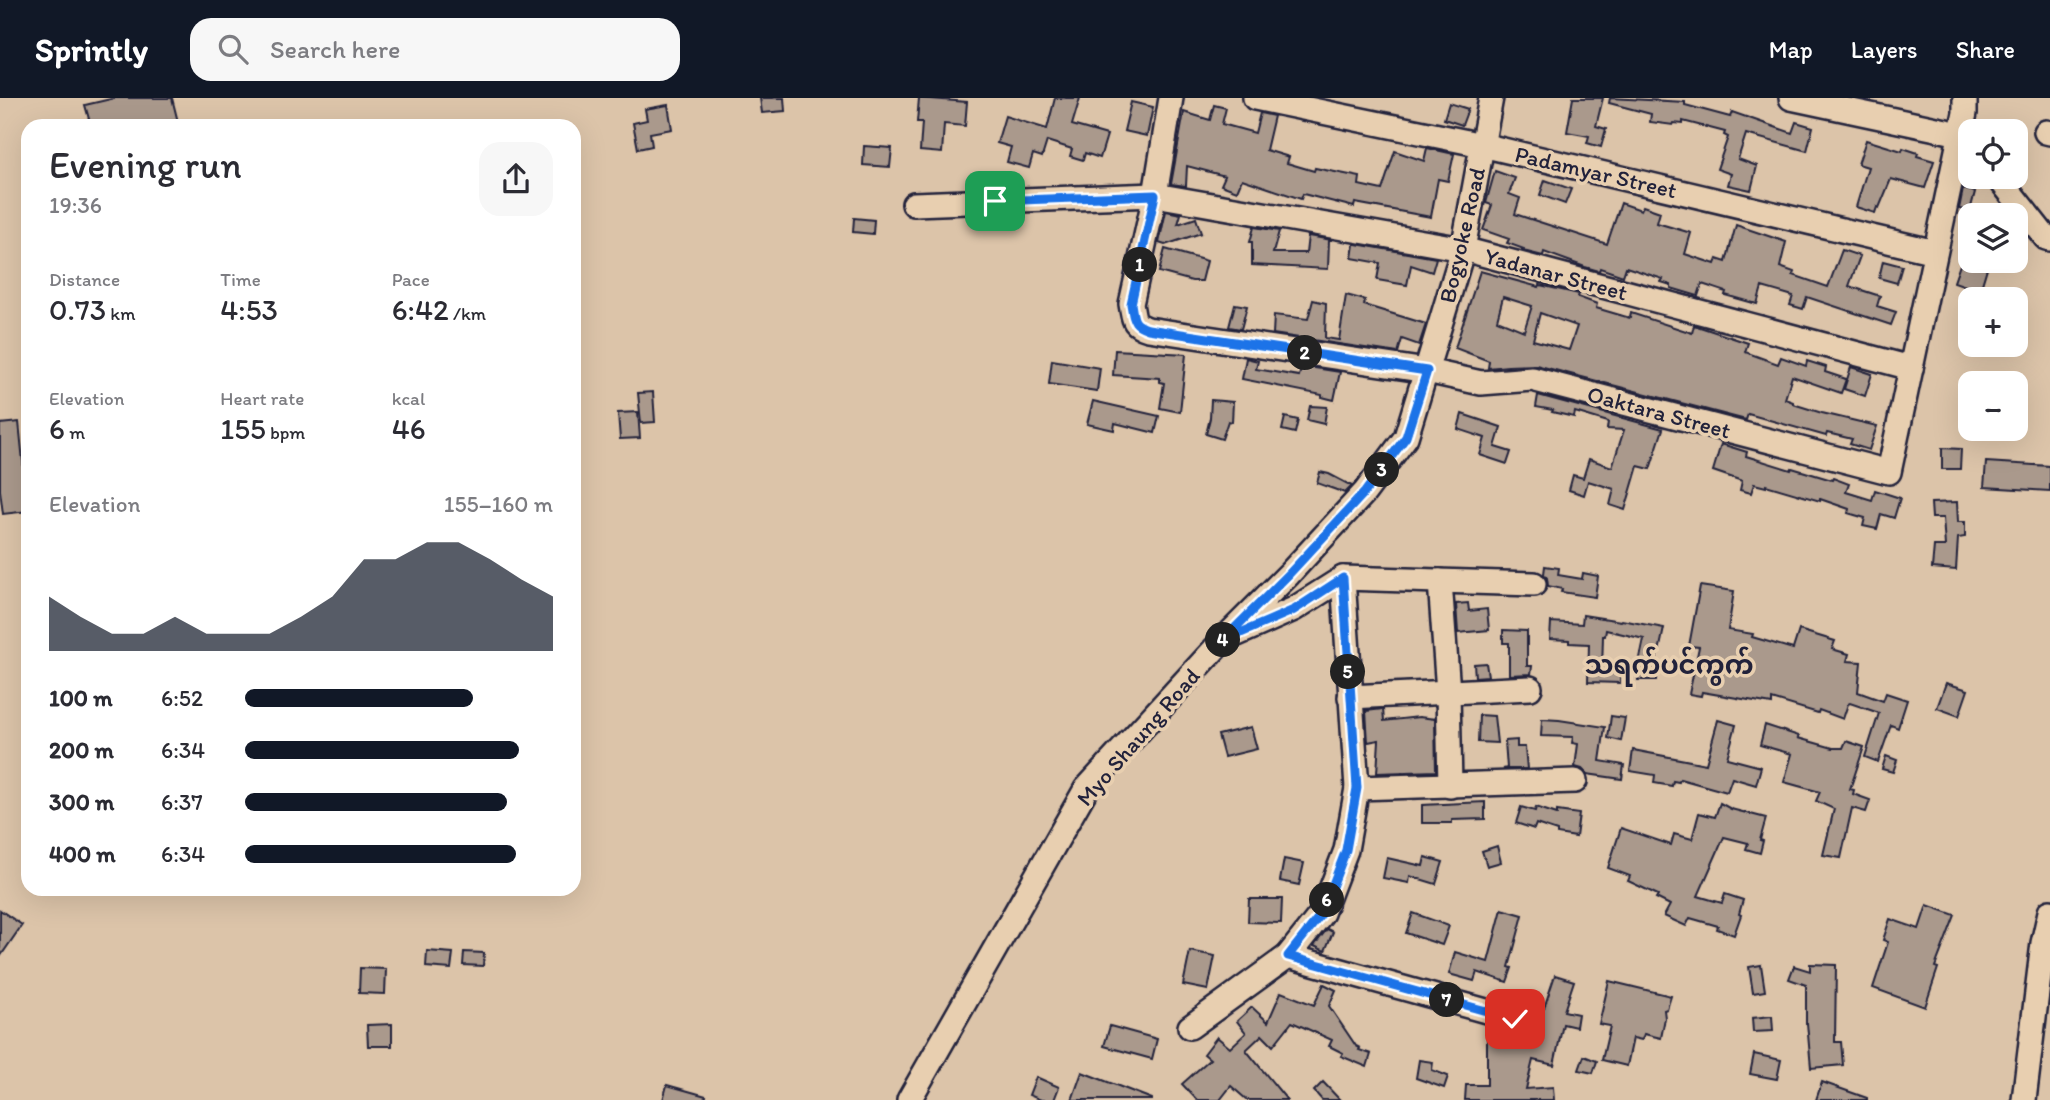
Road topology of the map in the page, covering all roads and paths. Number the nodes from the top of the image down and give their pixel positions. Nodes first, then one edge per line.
1 (1171, 98) edge
2 (1255, 98) edge
3 (1490, 98) edge
4 (1791, 98) edge
5 (1965, 98) edge
6 (1965, 119) edge
7 (1958, 137) edge
8 (1482, 145) junction
9 (1958, 165) edge
10 (2007, 189) edge
11 (1155, 195) junction
12 (914, 204) dead end
13 (2050, 239) edge
14 (1463, 249) junction
15 (1935, 252) junction
16 (1911, 368) junction
17 (1427, 371) junction
18 (1343, 578) junction
19 (1440, 581) junction
20 (1534, 584) dead end
21 (1222, 641) junction
22 (1530, 688) dead end
23 (1448, 692) junction
24 (1350, 697) junction
25 (1575, 781) dead end
26 (1450, 786) junction
27 (1357, 788) junction
28 (2050, 912) edge
29 (1288, 956) junction
30 (1515, 1019) dead end
31 (1190, 1027) dead end
32 (909, 1100) edge
33 (2024, 1100) edge

1 - 11 street
2 - 8 street, Padamyar Street
3 - 8 street, Bogyoke Road
4 - 7 street
5 - 6 street
8 - 14 street, Bogyoke Road
8 - 15 street, Padamyar Street
9 - 15 street
10 - 13 street
11 - 12 street, Yadanar Street
11 - 14 street, Yadanar Street
11 - 17 street, Oaktara Street
14 - 16 street, Yadanar Street
14 - 17 street, Bogyoke Road
15 - 16 street
16 - 17 street, Oaktara Street
17 - 21 street, Myo Shaung Road
18 - 19 street
18 - 21 street
18 - 24 street
19 - 20 street
19 - 23 street
21 - 32 street, Myo Shaung Road
22 - 23 street
23 - 24 street
23 - 26 street
24 - 27 street
25 - 26 street
26 - 27 street
27 - 29 street
28 - 33 street
29 - 30 street
29 - 31 street

